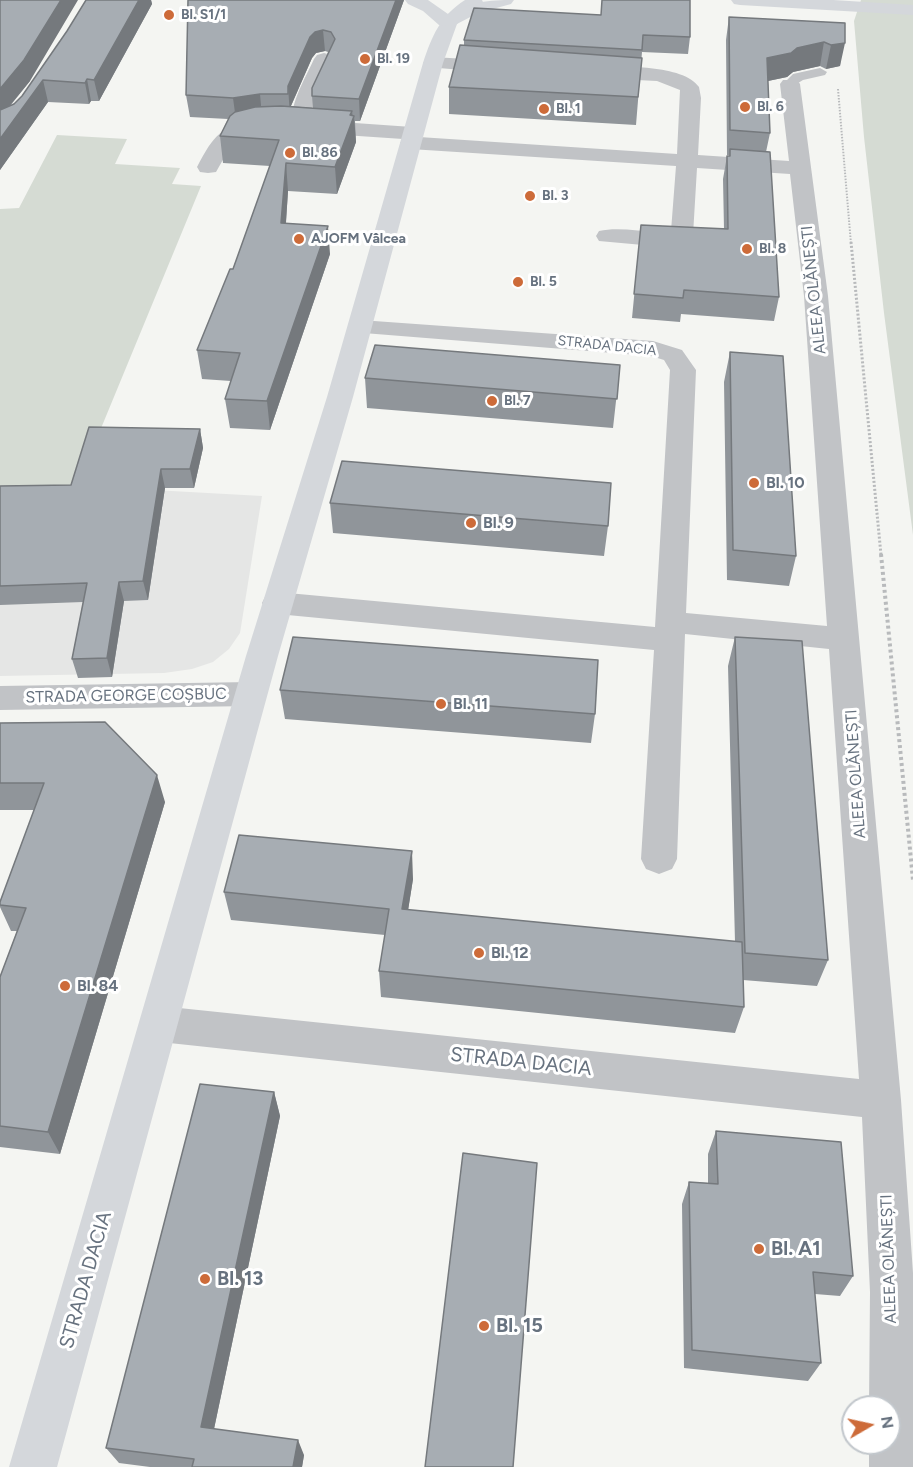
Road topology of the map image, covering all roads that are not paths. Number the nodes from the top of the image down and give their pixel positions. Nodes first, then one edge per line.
1 (414, 0) edge
2 (506, 0) edge
3 (740, 0) edge
4 (478, 1) edge
5 (831, 2) edge
6 (913, 10) edge
7 (443, 13) edge
8 (324, 58) edge
9 (433, 63) junction
10 (516, 68) edge
11 (576, 71) edge
12 (820, 72) edge
13 (790, 84) joint
14 (302, 124) junction
15 (411, 138) junction
16 (687, 161) junction
17 (208, 167) dead end
18 (800, 168) junction
19 (607, 236) dead end
20 (360, 327) junction
21 (278, 603) junction
22 (669, 631) junction
23 (845, 639) junction
24 (251, 694) junction
25 (0, 698) edge
26 (659, 859) dead end
27 (160, 1024) junction
28 (881, 1100) junction
29 (33, 1467) edge
30 (893, 1467) edge

1 - 7 main road
2 - 7 main road
3 - 5 main road
4 - 7 main road
5 - 6 main road
7 - 9 main road, STRADA DACIA
8 - 14 street
9 - 10 street
9 - 15 main road, STRADA DACIA
11 - 16 street
12 - 13 lane
13 - 18 street, ALEEA OLĂNEȘTI
14 - 15 street
14 - 17 street
15 - 16 street
15 - 20 main road, STRADA DACIA
16 - 18 street
16 - 19 street
18 - 23 street, ALEEA OLĂNEȘTI
20 - 21 main road, STRADA DACIA
20 - 22 street, STRADA DACIA
21 - 22 street
21 - 24 main road, STRADA DACIA
22 - 23 street
22 - 26 street, STRADA DACIA
23 - 28 street, ALEEA OLĂNEȘTI
24 - 25 street, STRADA GEORGE COȘBUC
24 - 27 main road, STRADA DACIA
27 - 28 street, STRADA DACIA
27 - 29 main road, STRADA DACIA
28 - 30 street, ALEEA OLĂNEȘTI

